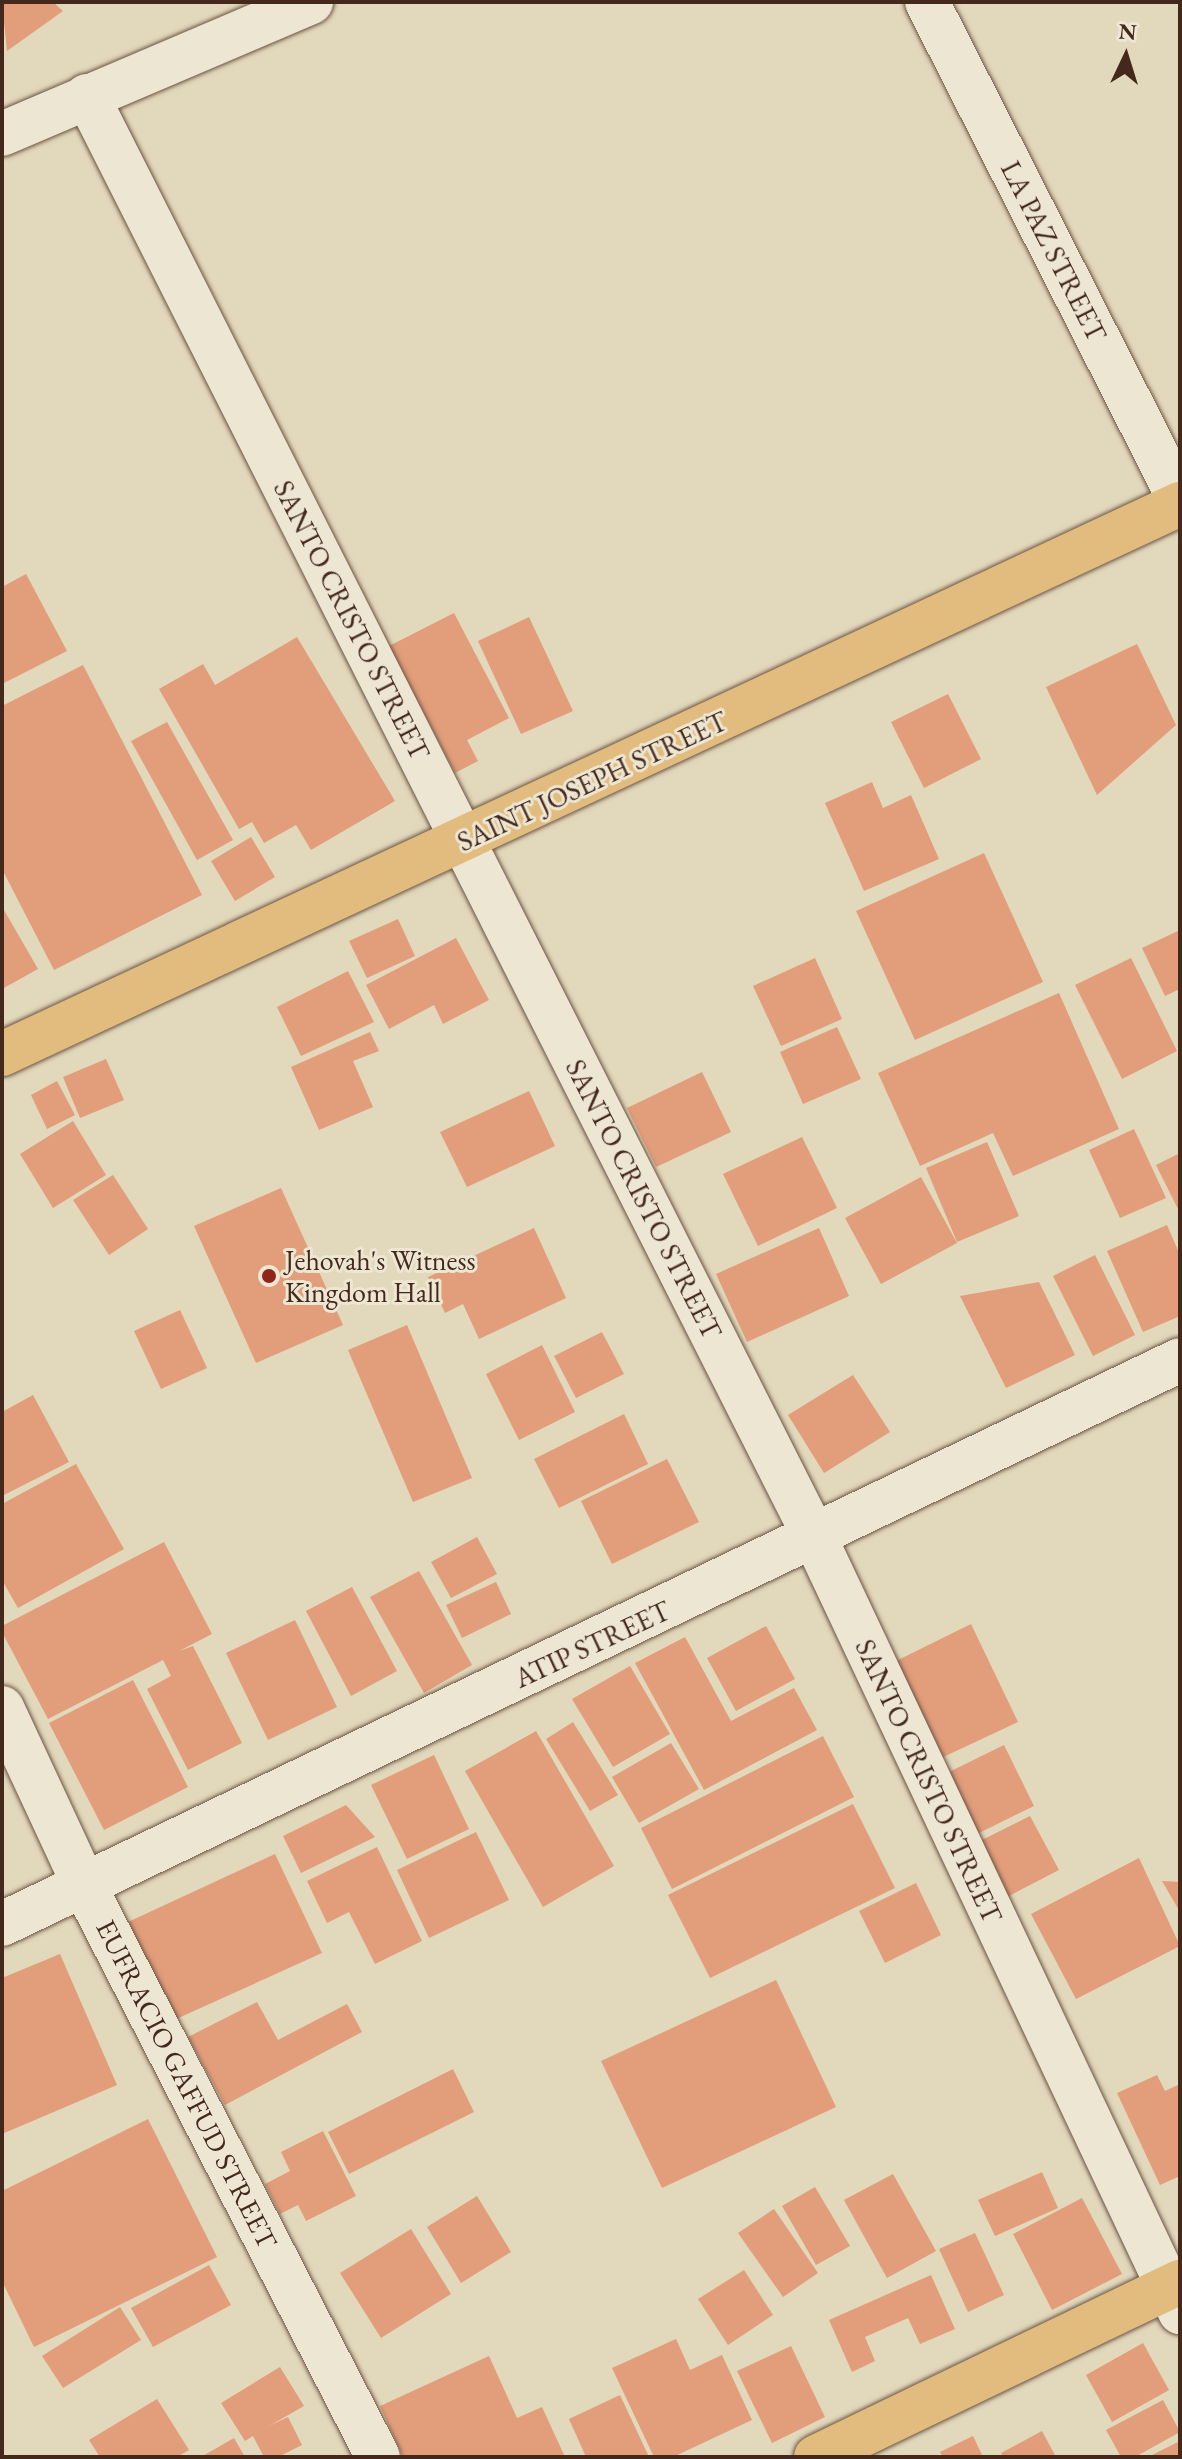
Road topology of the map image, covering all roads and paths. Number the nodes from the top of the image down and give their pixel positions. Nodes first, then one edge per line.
1 (311, 2) edge
2 (927, 2) edge
3 (87, 96) junction
4 (2, 134) edge
5 (1180, 502) edge
6 (464, 841) junction
7 (2, 1054) edge
8 (1180, 1360) edge
9 (815, 1538) junction
10 (2, 1708) edge
11 (84, 1885) junction
12 (2, 1924) edge
13 (1176, 2294) edge
14 (378, 2457) edge
15 (816, 2457) edge

1 - 3 street
2 - 5 street, LA PAZ STREET
3 - 4 street
3 - 6 street, SANTO CRISTO STREET
5 - 6 main road, SAINT JOSEPH STREET
6 - 7 main road, SAINT JOSEPH STREET
6 - 9 street, SANTO CRISTO STREET
8 - 9 street, ATIP STREET
9 - 11 street, ATIP STREET
9 - 13 street, SANTO CRISTO STREET
10 - 11 street, EUFRACIO GAFFUD STREET
11 - 12 street, ATIP STREET
11 - 14 street, EUFRACIO GAFFUD STREET
13 - 15 main road

